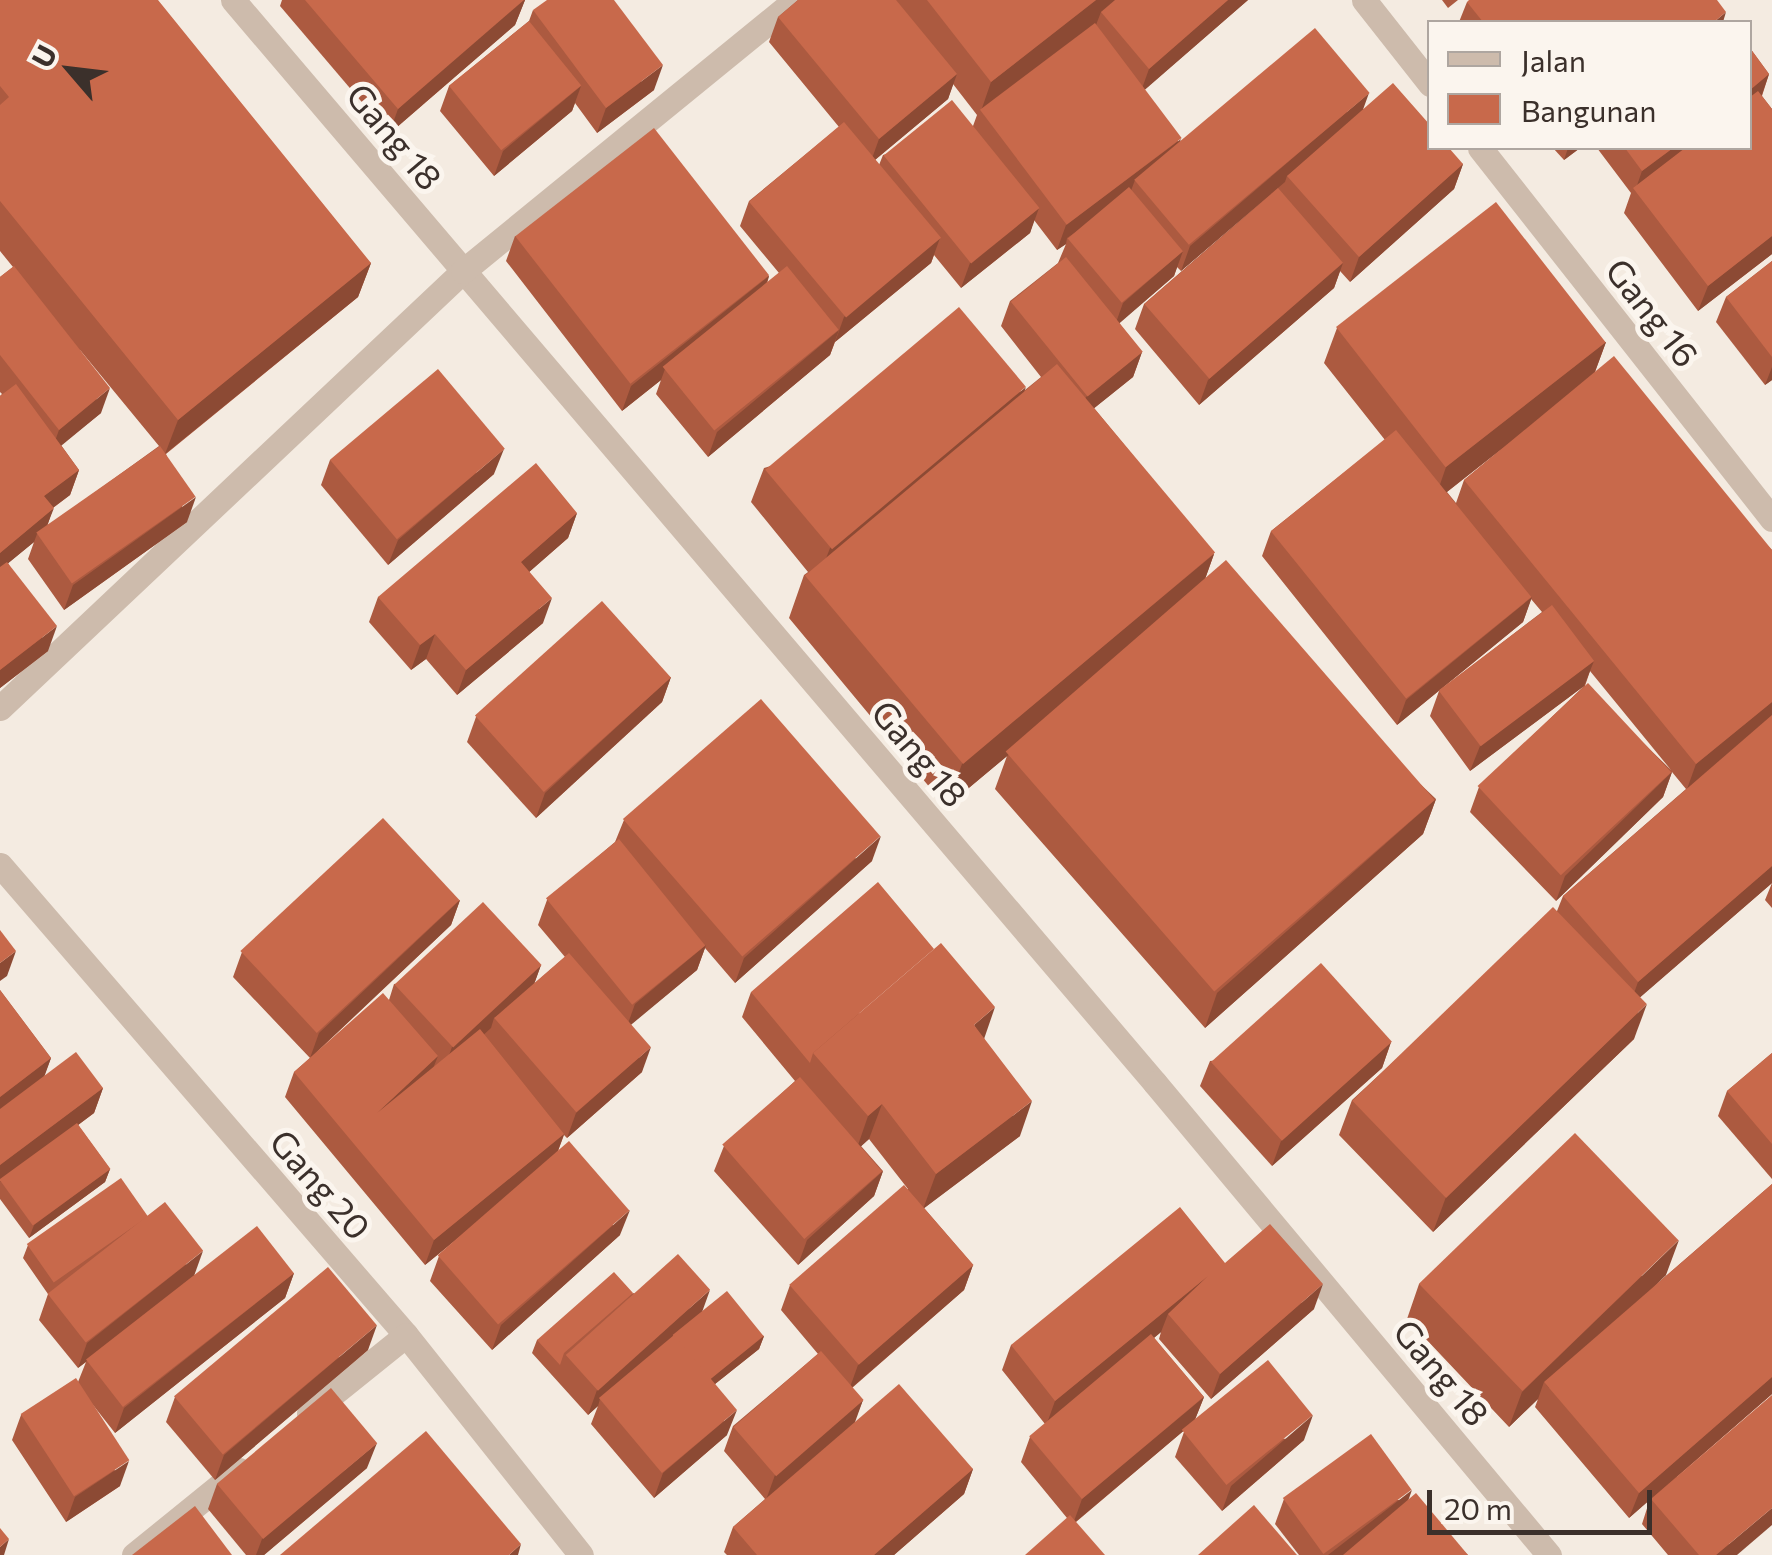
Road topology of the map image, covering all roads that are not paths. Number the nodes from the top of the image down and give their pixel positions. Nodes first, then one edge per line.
1 (233, 0) edge
2 (795, 0) edge
3 (1364, 0) edge
4 (1427, 80) edge
5 (1482, 150) edge
6 (463, 271) junction
7 (1772, 519) edge
8 (0, 708) edge
9 (0, 865) edge
10 (406, 1335) junction
11 (285, 1433) edge
12 (255, 1457) edge
13 (134, 1555) edge
14 (582, 1555) edge
15 (1550, 1555) edge

1 - 6 street, Gang 18
2 - 6 street
3 - 4 street
5 - 7 street, Gang 16
6 - 8 street
6 - 15 street, Gang 18
9 - 10 street, Gang 20
10 - 11 street
10 - 14 street, Gang 20
12 - 13 street

